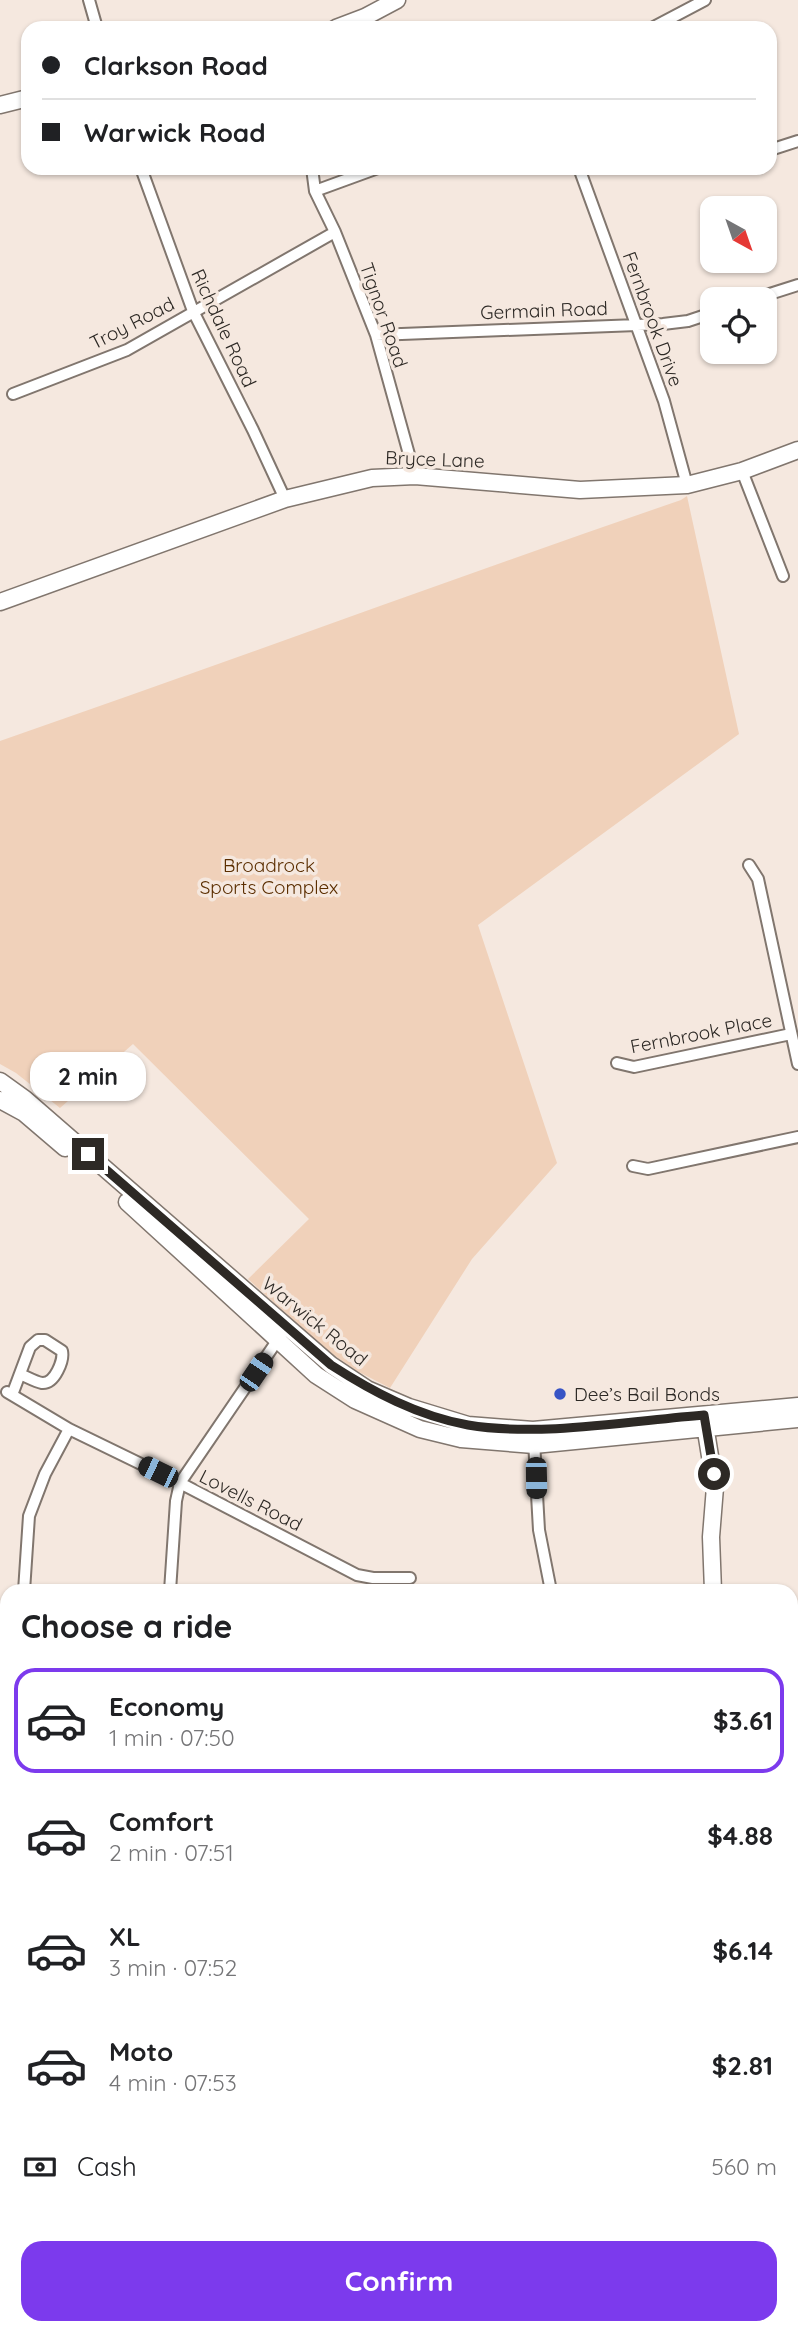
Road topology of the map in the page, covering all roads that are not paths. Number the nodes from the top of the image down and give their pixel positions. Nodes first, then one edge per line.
1 (89, 0) edge
2 (397, 0) edge
3 (705, 0) edge
4 (95, 21) edge
5 (354, 21) edge
6 (675, 21) edge
7 (21, 100) edge
8 (0, 105) edge
9 (798, 141) edge
10 (777, 148) edge
11 (144, 175) edge
12 (313, 175) edge
13 (359, 175) edge
14 (582, 175) edge
15 (316, 191) junction
16 (335, 232) junction
17 (798, 285) edge
18 (777, 292) edge
19 (193, 311) junction
20 (700, 317) edge
21 (636, 323) junction
22 (376, 335) junction
23 (13, 394) dead end
24 (798, 450) edge
25 (742, 471) junction
26 (415, 476) junction
27 (687, 485) junction
28 (285, 499) junction
29 (783, 576) dead end
30 (0, 602) edge
31 (749, 865) dead end
32 (791, 1034) junction
33 (617, 1063) dead end
34 (798, 1064) edge
35 (0, 1081) edge
36 (0, 1100) edge
37 (798, 1137) edge
38 (633, 1166) dead end
39 (283, 1334) junction
40 (20, 1374) junction
41 (798, 1406) edge
42 (798, 1419) edge
43 (705, 1421) junction
44 (69, 1429) junction
45 (533, 1437) junction
46 (180, 1483) junction
47 (410, 1578) dead end
48 (24, 1584) edge
49 (170, 1584) edge
50 (550, 1584) edge
51 (713, 1584) edge

1 - 4 street
2 - 5 main road
3 - 6 street
7 - 8 main road
9 - 10 street
11 - 19 street, Richdale Road
12 - 15 street, Tignor Road
13 - 15 street
14 - 21 street, Fernbrook Drive
15 - 16 street, Tignor Road
16 - 19 street, Troy Road
16 - 22 street, Tignor Road
17 - 18 street
19 - 23 street, Troy Road
19 - 28 street, Richdale Road
20 - 21 street, Germain Road
21 - 22 street, Germain Road
21 - 27 street, Fernbrook Drive
22 - 26 street, Tignor Road
24 - 25 main road, Bryce Lane
25 - 27 main road, Bryce Lane
25 - 29 street
26 - 27 main road, Bryce Lane
26 - 28 main road, Bryce Lane
28 - 30 main road, Bryce Lane
31 - 32 street
32 - 33 street, Fernbrook Place
32 - 34 street
35 - 39 main road, Warwick Road
36 - 39 main road, Warwick Road
37 - 38 street
39 - 45 main road, Warwick Road
39 - 46 street
40 - 40 street
40 - 44 street, Lovells Road
41 - 43 main road, Warwick Road
42 - 43 main road, Warwick Road
43 - 45 main road, Warwick Road
43 - 51 main road
44 - 46 street, Lovells Road
44 - 48 street
45 - 50 street
46 - 47 street, Lovells Road
46 - 49 street

